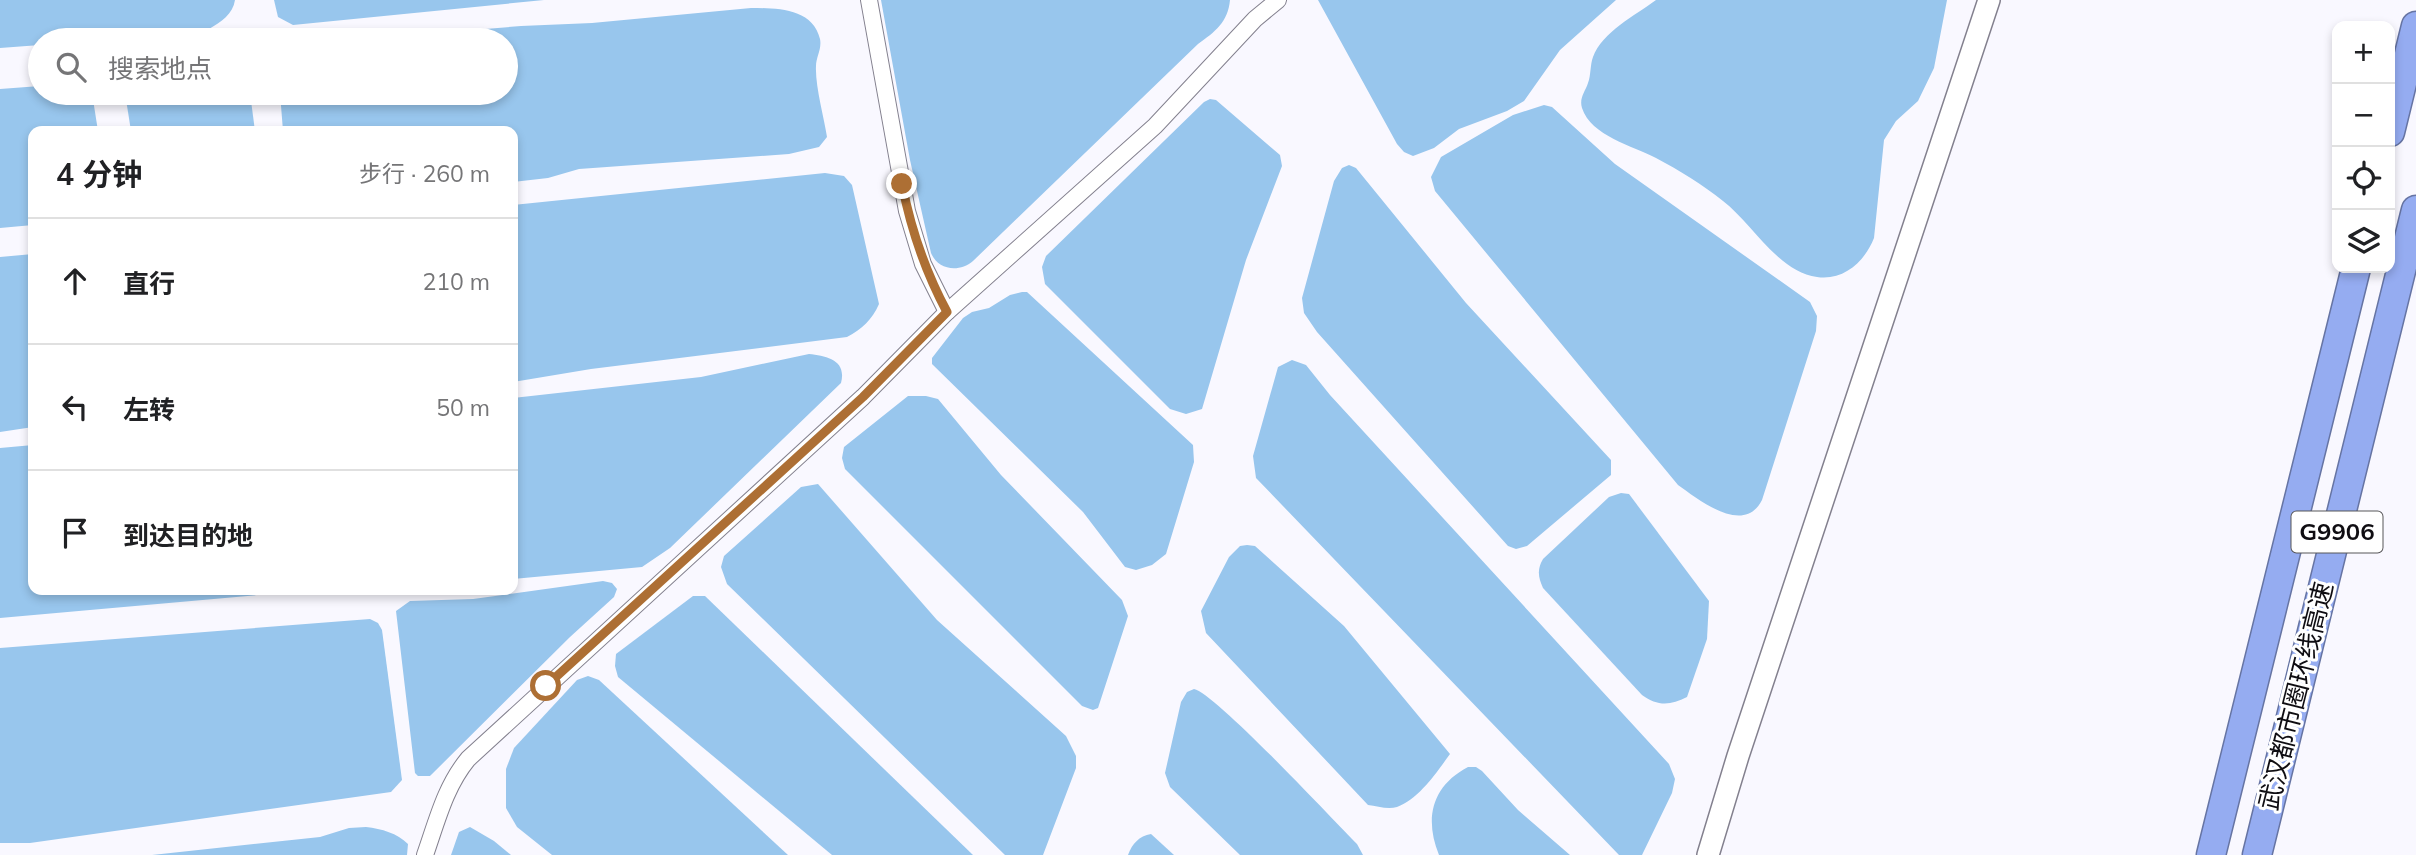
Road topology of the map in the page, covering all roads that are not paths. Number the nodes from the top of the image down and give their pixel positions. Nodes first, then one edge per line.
1 (869, 0) edge
2 (1278, 0) edge
3 (1989, 0) edge
4 (2416, 26) edge
5 (2395, 112) edge
6 (2416, 210) edge
7 (2355, 273) edge
8 (947, 312) junction
9 (425, 855) edge
10 (1708, 855) edge
11 (2211, 855) edge
12 (2257, 855) edge

1 - 8 street
2 - 8 street
3 - 10 street
4 - 5 highway
6 - 12 highway, 武汉都市圈环线高速 / G9906
7 - 11 highway, 武汉都市圈环线高速 / G9906
8 - 9 street

